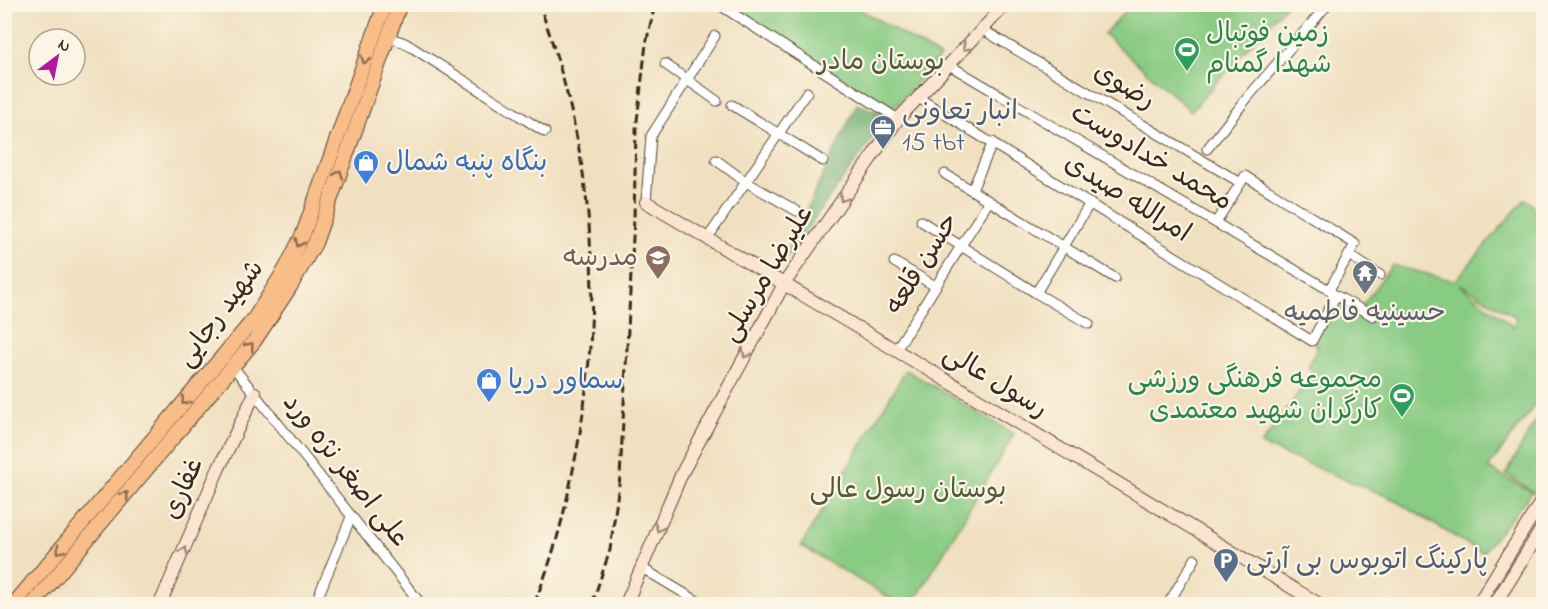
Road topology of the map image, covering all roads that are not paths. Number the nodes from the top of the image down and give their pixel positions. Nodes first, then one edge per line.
1 (385, 4) edge
2 (400, 4) edge
3 (718, 4) edge
4 (1006, 4) edge
5 (1328, 4) edge
6 (983, 30) junction
7 (715, 36) dead end
8 (388, 37) junction
9 (665, 64) dead end
10 (949, 65) junction
11 (687, 80) junction
12 (807, 92) dead end
13 (917, 97) junction
14 (717, 102) dead end
15 (732, 105) dead end
16 (898, 119) junction
17 (545, 132) dead end
18 (779, 134) junction
19 (993, 142) junction
20 (1207, 148) dead end
21 (716, 160) dead end
22 (823, 161) dead end
23 (945, 174) dead end
24 (747, 182) junction
25 (1242, 183) junction
26 (972, 190) junction
27 (989, 201) junction
28 (646, 202) joint
29 (1090, 203) junction
30 (797, 211) dead end
31 (921, 221) dead end
32 (1216, 222) junction
33 (707, 239) junction
34 (960, 246) junction
35 (1064, 247) junction
36 (1349, 255) junction
37 (894, 262) dead end
38 (1380, 275) dead end
39 (1115, 278) dead end
40 (784, 284) junction
41 (935, 286) junction
42 (1331, 292) junction
43 (1036, 293) junction
44 (1373, 316) dead end
45 (1089, 324) dead end
46 (896, 350) junction
47 (224, 356) junction
48 (234, 366) junction
49 (255, 393) junction
50 (1544, 497) edge
51 (351, 517) junction
52 (1544, 525) edge
53 (1196, 559) dead end
54 (1504, 562) junction
55 (642, 568) junction
56 (1517, 569) junction
57 (14, 604) edge
58 (33, 604) edge
59 (160, 604) edge
60 (315, 604) edge
61 (421, 604) edge
62 (626, 604) edge
63 (702, 604) edge
64 (1168, 604) edge
65 (1319, 604) edge
66 (1478, 604) edge
67 (1497, 604) edge

1 -> 47 main road, شهید رجایی
2 - 8 main road, شهید رجایی
3 - 16 street
4 - 6 street, علیرضا مرسلی
5 - 20 street
6 -> 10 street, علیرضا مرسلی
6 - 25 street, رضوی
7 - 11 street
8 - 17 street
48 -> 8 main road, شهید رجایی
9 - 11 street
10 - 13 street, علیرضا مرسلی
10 - 32 street, محمد خدادوست
11 - 14 street
11 - 28 street
12 - 18 street
13 - 16 street, علیرضا مرسلی
13 - 19 street, امرالله صیدی
15 - 18 street
16 -> 40 street, علیرضا مرسلی
18 - 22 street
18 - 24 street
19 - 26 street
19 - 29 street, امرالله صیدی
21 - 24 street
23 - 26 street
24 - 30 street
24 - 33 street
25 - 32 street
25 - 36 street, رضوی
26 - 27 street
27 - 34 street, حسن قلعه
27 - 35 street
28 - 33 street, رسول عالی
29 - 35 street
29 - 42 street, امرالله صیدی
31 - 34 street
32 - 42 street, محمد خدادوست
33 - 40 street, رسول عالی
34 - 41 street, حسن قلعه
34 - 43 street
35 - 39 street
35 - 43 street
36 - 38 street
36 - 42 street
37 - 41 street
40 - 46 street, رسول عالی
40 -> 55 street, علیرضا مرسلی
41 - 46 street, حسن قلعه
42 - 44 street, محمد خدادوست
43 - 45 street
46 - 65 street, رسول عالی
47 - 48 street, علی اصغر نژه ورد
47 -> 57 main road, شهید رجایی
48 - 49 street, علی اصغر نژه ورد
58 -> 48 main road, شهید رجایی
49 - 51 street, علی اصغر نژه ورد
59 -> 49 street, غفاری
50 - 54 street
51 - 60 street
51 - 61 street, علی اصغر نژه ورد
52 - 56 street
53 - 64 street
54 - 56 street
54 - 66 street
55 - 62 street, علیرضا مرسلی
55 - 63 street
56 - 67 street

